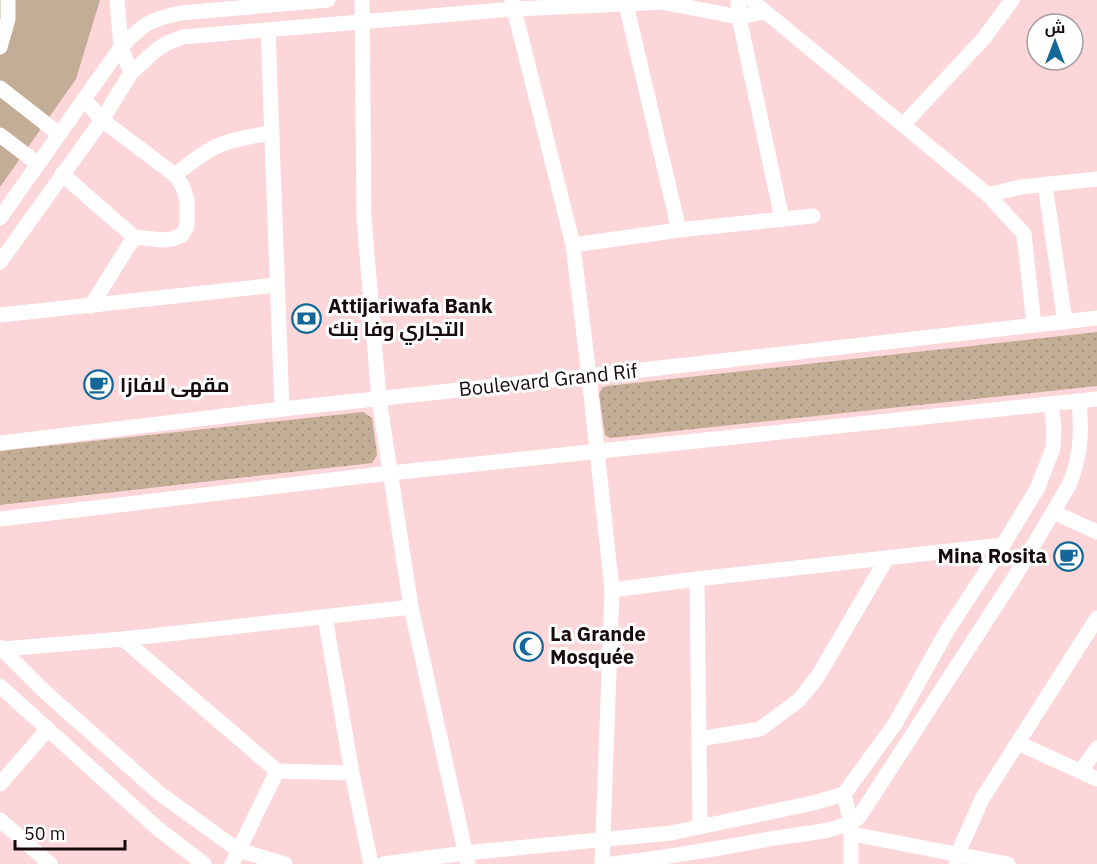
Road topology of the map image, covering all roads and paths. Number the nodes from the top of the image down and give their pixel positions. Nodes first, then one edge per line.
1 (8, 0) edge
2 (117, 0) edge
3 (328, 0) edge
4 (362, 0) edge
5 (738, 0) edge
6 (1012, 0) edge
7 (513, 4) edge
8 (626, 4) junction
9 (757, 4) edge
10 (740, 17) junction
11 (362, 22) junction
12 (268, 30) junction
13 (0, 47) edge
14 (121, 47) junction
15 (131, 73) junction
16 (0, 88) edge
17 (84, 99) junction
18 (102, 120) junction
19 (903, 125) junction
20 (272, 133) junction
21 (59, 134) junction
22 (0, 135) edge
23 (38, 164) junction
24 (62, 174) junction
25 (175, 175) junction
26 (1097, 179) edge
27 (1045, 184) junction
28 (988, 195) junction
29 (813, 216) dead end
30 (0, 218) edge
31 (782, 219) junction
32 (679, 230) junction
33 (134, 237) junction
34 (573, 245) junction
35 (0, 262) edge
36 (276, 285) junction
37 (91, 306) junction
38 (0, 315) edge
39 (1097, 318) edge
40 (1065, 322) junction
41 (1034, 325) junction
42 (590, 376) junction
43 (380, 399) junction
44 (1097, 399) edge
45 (1079, 401) junction
46 (1051, 404) junction
47 (282, 408) junction
48 (0, 443) edge
49 (597, 450) junction
50 (390, 473) junction
51 (1055, 513) junction
52 (0, 519) edge
53 (1097, 532) edge
54 (1003, 545) junction
55 (887, 558) junction
56 (697, 579) junction
57 (612, 590) junction
58 (411, 607) junction
59 (325, 616) junction
60 (1097, 618) edge
61 (123, 639) junction
62 (1, 648) edge
63 (0, 686) edge
64 (47, 730) junction
65 (699, 740) junction
66 (1018, 743) junction
67 (1097, 748) edge
68 (277, 771) junction
69 (1081, 771) junction
70 (352, 773) junction
71 (1097, 779) edge
72 (0, 784) edge
73 (844, 794) junction
74 (0, 820) edge
75 (700, 827) junction
76 (852, 829) junction
77 (604, 841) junction
78 (235, 857) edge
79 (957, 858) edge
80 (466, 859) edge
81 (40, 861) edge
82 (204, 864) edge
83 (285, 864) edge
84 (371, 864) edge
85 (383, 864) edge
86 (602, 864) edge
87 (612, 864) edge
88 (851, 864) edge
89 (1008, 864) edge

1 - 13 street
2 - 14 street
3 - 14 street
4 - 11 street
5 - 10 street
6 - 19 street
7 - 8 street
7 - 11 street
7 - 34 street
8 - 10 street
8 - 32 street
9 - 10 street
9 - 19 street
10 - 31 street
11 - 12 street
11 - 43 street
12 - 15 street
12 - 20 street
14 - 15 street
14 - 17 street
15 - 18 street
16 - 21 street
17 - 18 street
17 - 21 street
18 - 24 street
18 - 25 street
19 - 28 street
20 - 25 street
20 - 36 street
21 - 23 street
22 - 23 street
23 - 30 street
24 - 33 street
24 - 35 street
25 - 33 street
26 - 27 street
27 - 28 street
27 - 40 street
28 - 41 street
29 - 31 street
31 - 32 street
32 - 34 street
33 - 37 street
34 - 42 street
36 - 37 street
36 - 47 street
37 - 38 street
39 - 40 street, Boulevard Grand Rif
40 - 41 street, Boulevard Grand Rif
41 - 42 street, Boulevard Grand Rif
42 - 43 street, Boulevard Grand Rif
42 - 49 street
43 - 47 street, Boulevard Grand Rif
43 - 50 street
44 - 45 street
45 - 46 street
45 - 51 street
46 - 49 street
46 - 54 street
47 - 48 street, Boulevard Grand Rif
49 - 50 street
49 - 57 street
50 - 52 street
50 - 58 street
51 - 53 street
51 - 76 street
54 - 55 street
54 - 73 street
55 - 56 street
55 - 65 street
56 - 57 street
56 - 65 street
57 - 77 street
58 - 59 street
58 - 80 street
59 - 61 street
59 - 70 street
60 - 66 street
61 - 62 street
61 - 68 street
62 - 78 street
63 - 64 street
64 - 72 street
64 - 82 street
65 - 75 street
66 - 69 street
66 - 79 street
67 - 69 street
68 - 70 street
68 - 78 street
69 - 71 street
70 - 84 street
73 - 75 street
73 - 76 street
74 - 81 street
75 - 77 street
76 - 79 street
76 - 87 street
76 - 88 street
77 - 80 street
77 - 86 street
78 - 83 street
79 - 89 street
80 - 85 street

